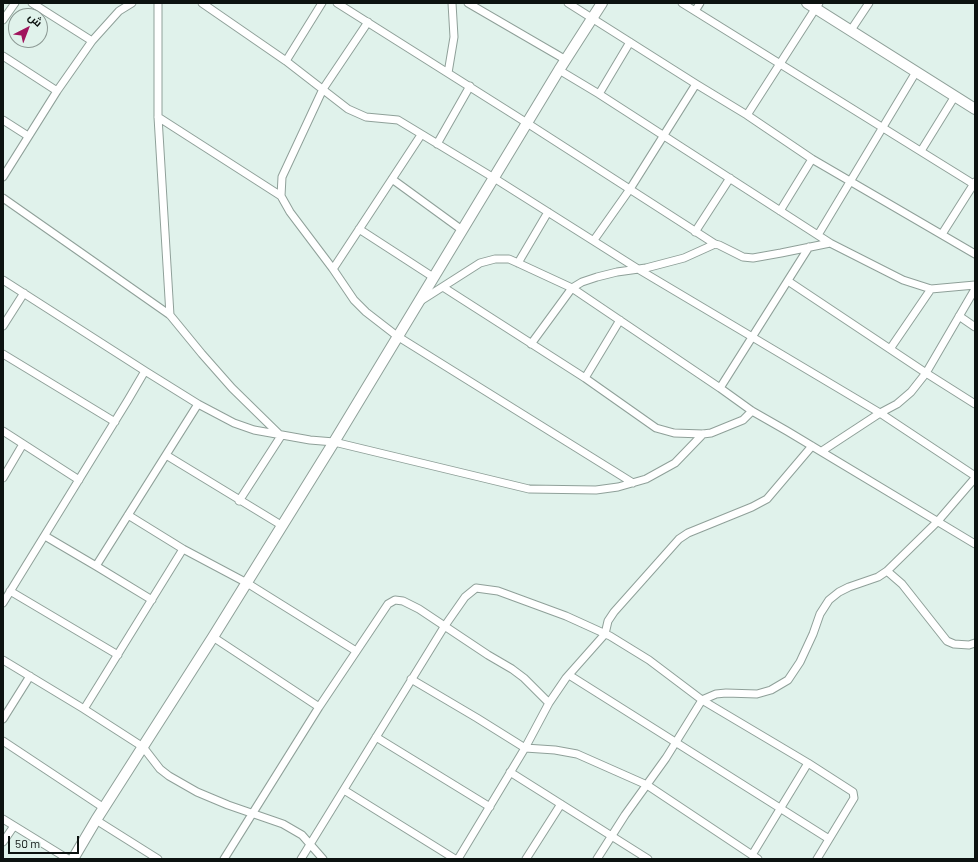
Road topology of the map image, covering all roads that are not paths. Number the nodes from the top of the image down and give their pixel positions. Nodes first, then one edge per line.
1 (15, 3) edge
2 (32, 3) edge
3 (132, 3) edge
4 (158, 3) edge
5 (202, 3) edge
6 (322, 3) edge
7 (337, 3) edge
8 (452, 3) edge
9 (468, 3) edge
10 (568, 3) edge
11 (602, 3) edge
12 (682, 3) edge
13 (700, 3) edge
14 (869, 3) edge
15 (814, 5) edge
16 (695, 11) junction
17 (592, 18) junction
18 (3, 20) edge
19 (368, 22) junction
20 (851, 30) junction
21 (92, 41) junction
22 (630, 42) junction
23 (3, 56) edge
24 (566, 60) junction
25 (286, 61) junction
26 (780, 64) junction
27 (559, 70) junction
28 (916, 72) junction
29 (448, 73) junction
30 (696, 84) junction
31 (470, 86) junction
32 (323, 89) junction
33 (57, 91) junction
34 (599, 94) junction
35 (955, 96) junction
36 (975, 109) edge
37 (747, 115) junction
38 (158, 117) junction
39 (3, 120) edge
40 (527, 123) junction
41 (883, 128) junction
42 (421, 135) junction
43 (28, 136) junction
44 (663, 136) junction
45 (437, 144) junction
46 (921, 152) junction
47 (812, 159) junction
48 (3, 177) edge
49 (494, 178) junction
50 (730, 178) junction
51 (392, 179) junction
52 (850, 180) junction
53 (974, 184) edge
54 (630, 189) junction
55 (281, 196) junction
56 (3, 198) edge
57 (780, 211) junction
58 (548, 212) junction
59 (359, 229) junction
60 (462, 230) junction
61 (695, 232) junction
62 (942, 234) junction
63 (818, 235) junction
64 (594, 240) junction
65 (830, 242) junction
66 (714, 244) junction
67 (809, 247) junction
68 (975, 254) edge
69 (518, 263) junction
70 (333, 269) junction
71 (638, 269) junction
72 (433, 278) junction
73 (3, 280) edge
74 (788, 281) junction
75 (975, 285) edge
76 (442, 287) junction
77 (572, 288) junction
78 (931, 289) junction
79 (975, 289) edge
80 (24, 293) junction
81 (418, 302) junction
82 (170, 315) junction
83 (959, 316) junction
84 (620, 320) junction
85 (3, 326) edge
86 (975, 327) edge
87 (398, 336) junction
88 (752, 337) junction
89 (531, 344) junction
90 (890, 349) junction
91 (3, 354) edge
92 (145, 371) junction
93 (926, 373) junction
94 (585, 378) junction
95 (720, 388) junction
96 (198, 404) junction
97 (975, 404) edge
98 (752, 411) junction
99 (880, 413) junction
100 (115, 422) junction
101 (3, 431) edge
102 (703, 434) junction
103 (281, 436) junction
104 (334, 442) junction
105 (23, 444) junction
106 (812, 446) junction
107 (822, 451) junction
108 (166, 456) junction
109 (975, 477) edge
110 (3, 478) edge
111 (79, 480) junction
112 (634, 483) junction
113 (239, 501) junction
114 (128, 515) junction
115 (938, 520) junction
116 (281, 526) junction
117 (45, 536) junction
118 (975, 544) edge
119 (183, 549) junction
120 (96, 566) junction
121 (887, 572) junction
122 (246, 583) junction
123 (10, 591) junction
124 (152, 600) junction
125 (3, 603) edge
126 (444, 627) junction
127 (605, 634) junction
128 (213, 637) junction
129 (975, 643) edge
130 (356, 651) junction
131 (118, 655) junction
132 (3, 660) edge
133 (569, 675) junction
134 (30, 676) junction
135 (412, 679) junction
136 (702, 700) junction
137 (549, 703) junction
138 (319, 707) junction
139 (84, 709) junction
140 (3, 719) edge
141 (376, 737) junction
142 (3, 741) edge
143 (676, 742) junction
144 (142, 747) junction
145 (525, 748) junction
146 (808, 763) junction
147 (510, 772) junction
148 (647, 785) junction
149 (344, 790) junction
150 (561, 804) junction
151 (490, 807) junction
152 (104, 808) junction
153 (781, 808) junction
154 (252, 813) junction
155 (3, 820) edge
156 (96, 820) junction
157 (14, 826) junction
158 (612, 836) junction
159 (829, 839) junction
160 (3, 842) edge
161 (310, 844) junction
162 (755, 857) edge
163 (68, 859) edge
164 (74, 859) edge
165 (158, 859) edge
166 (224, 859) edge
167 (301, 859) edge
168 (323, 859) edge
169 (455, 859) edge
170 (458, 859) edge
171 (526, 859) edge
172 (597, 859) edge
173 (648, 859) edge
174 (816, 859) edge

1 - 18 street
2 - 21 street
3 - 21 street
4 - 38 street
5 - 25 street
6 - 25 street
7 - 19 street
8 - 29 street
9 - 24 street
10 - 17 street
11 - 17 street
12 - 16 street
13 - 16 street
14 - 20 street
15 - 20 street
15 - 26 street
16 - 26 street
17 - 22 street
17 - 24 street
19 - 29 street
19 - 32 street
20 - 28 street
21 - 33 street
22 - 30 street
22 - 34 street
23 - 33 street
24 - 27 street
25 - 32 street
26 - 37 street
26 - 41 street
27 - 34 street
27 - 40 street
28 - 35 street
28 - 41 street
29 - 31 street
30 - 37 street
30 - 44 street
31 - 40 street
31 - 45 street
32 - 42 street
32 - 55 street
33 - 43 street
34 - 44 street
35 - 36 street
35 - 46 street
37 - 47 street
38 - 55 street
38 - 82 street
39 - 43 street
40 - 49 street
40 - 54 street
41 - 46 street
41 - 52 street
42 - 45 street
42 - 51 street
43 - 48 street
44 - 50 street
44 - 54 street
45 - 49 street
46 - 53 street
47 - 52 street
47 - 57 street
49 - 58 street
49 - 60 street
50 - 57 street
50 - 61 street
51 - 59 street
51 - 60 street
52 - 62 street
52 - 63 street
53 - 62 street
54 - 61 street
54 - 64 street
55 - 70 street
56 - 82 street
57 - 63 street
58 - 64 street
58 - 69 street
59 - 70 street
59 - 72 street
60 - 72 street
61 - 66 street
62 - 68 street
63 - 65 street
64 - 71 street
65 - 67 street
65 - 78 street
66 - 67 street
66 - 71 street
67 - 74 street
69 - 76 street
69 - 77 street
70 - 87 street
71 - 77 street
71 - 88 street
72 - 81 street
73 - 80 street
74 - 88 street
74 - 90 street
75 - 78 street
76 - 81 street
76 - 89 street
77 - 84 street
77 - 89 street
78 - 90 street
79 - 83 street
80 - 85 street
80 - 92 street
81 - 87 street
82 - 103 street
83 - 86 street
83 - 93 street
84 - 94 street
84 - 95 street
87 - 104 street
87 - 112 street
88 - 95 street
88 - 99 street
89 - 94 street
90 - 93 street
91 - 100 street
92 - 96 street
92 - 100 street
93 - 97 street
93 - 99 street
94 - 102 street
95 - 98 street
96 - 103 street
96 - 108 street
98 - 102 street
98 - 106 street
99 - 107 street
99 - 109 street
100 - 111 street
101 - 105 street
102 - 112 street
103 - 104 street
103 - 113 street
104 - 112 street
104 - 116 street
105 - 110 street
105 - 111 street
106 - 107 street
106 - 127 street
107 - 115 street
108 - 113 street
108 - 114 street
109 - 115 street
111 - 117 street
113 - 116 street
114 - 119 street
114 - 120 street
115 - 118 street
115 - 121 street
116 - 122 street
117 - 120 street
117 - 123 street
119 - 122 street
119 - 124 street
120 - 124 street
121 - 129 street
121 - 136 street
122 - 128 street
122 - 130 street
123 - 125 street
123 - 131 street
124 - 131 street
126 - 127 street
126 - 130 street
126 - 135 street
126 - 137 street
127 - 133 street
127 - 136 street
128 - 138 street
128 - 144 street
130 - 138 street
131 - 139 street
132 - 134 street
133 - 137 street
133 - 143 street
134 - 139 street
134 - 140 street
135 - 141 street
135 - 145 street
136 - 143 street
136 - 146 street
137 - 145 street
138 - 154 street
139 - 144 street
141 - 149 street
141 - 151 street
142 - 152 street
143 - 148 street
143 - 153 street
144 - 152 street
144 - 154 street
145 - 147 street
145 - 148 street
146 - 153 street
146 - 159 street
147 - 150 street
147 - 151 street
148 - 158 street
148 - 162 street
149 - 161 street
149 - 169 street
150 - 158 street
150 - 171 street
151 - 170 street
152 - 156 street
153 - 159 street
153 - 162 street
154 - 161 street
154 - 166 street
155 - 157 street
156 - 164 street
156 - 165 street
157 - 160 street
157 - 163 street
158 - 172 street
158 - 173 street
159 - 174 street
161 - 167 street
161 - 168 street

